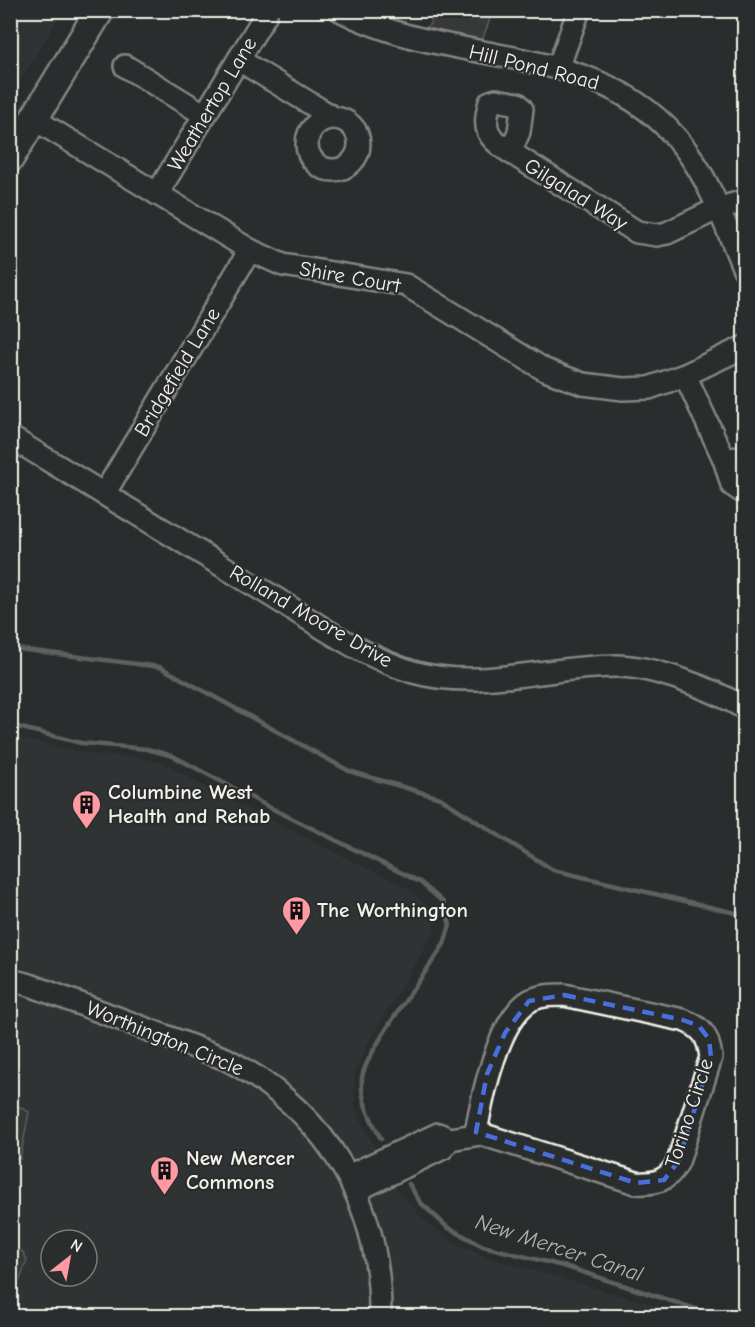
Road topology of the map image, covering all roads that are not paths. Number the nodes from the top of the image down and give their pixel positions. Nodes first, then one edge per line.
1 (100, 10) edge
2 (340, 10) edge
3 (579, 10) edge
4 (266, 14) dead end
5 (239, 60) junction
6 (125, 66) dead end
7 (558, 68) junction
8 (205, 115) junction
9 (334, 118) dead end
10 (34, 119) junction
11 (510, 152) dead end
12 (10, 158) edge
13 (157, 194) junction
14 (744, 201) edge
15 (717, 210) junction
16 (250, 250) junction
17 (744, 269) edge
18 (744, 347) edge
19 (685, 375) junction
20 (10, 437) edge
21 (734, 459) edge
22 (744, 493) edge
23 (104, 494) junction
24 (744, 708) edge
25 (10, 981) edge
26 (476, 1132) junction
27 (351, 1183) junction
28 (380, 1317) edge

1 - 10 main road
2 - 7 street, Hill Pond Road
3 - 7 street
4 - 5 street, Weathertop Lane
5 - 8 street, Weathertop Lane
5 - 9 street
6 - 8 street
7 - 15 street, Hill Pond Road
8 - 13 street, Weathertop Lane
10 - 12 main road
10 - 13 street, Shire Court
11 - 15 street, Gilgalad Way
13 - 16 street, Shire Court
14 - 15 street, Gilgalad Way
15 - 17 street, Hill Pond Road
16 - 19 street, Shire Court
16 - 23 street, Bridgefield Lane
18 - 19 street, Shire Court
19 - 21 street
20 - 23 street, Rolland Moore Drive
21 - 22 street
23 - 24 street, Rolland Moore Drive
25 - 27 street, Worthington Circle
26 - 26 street, Torino Circle
26 - 27 street
27 - 28 street, Worthington Circle

